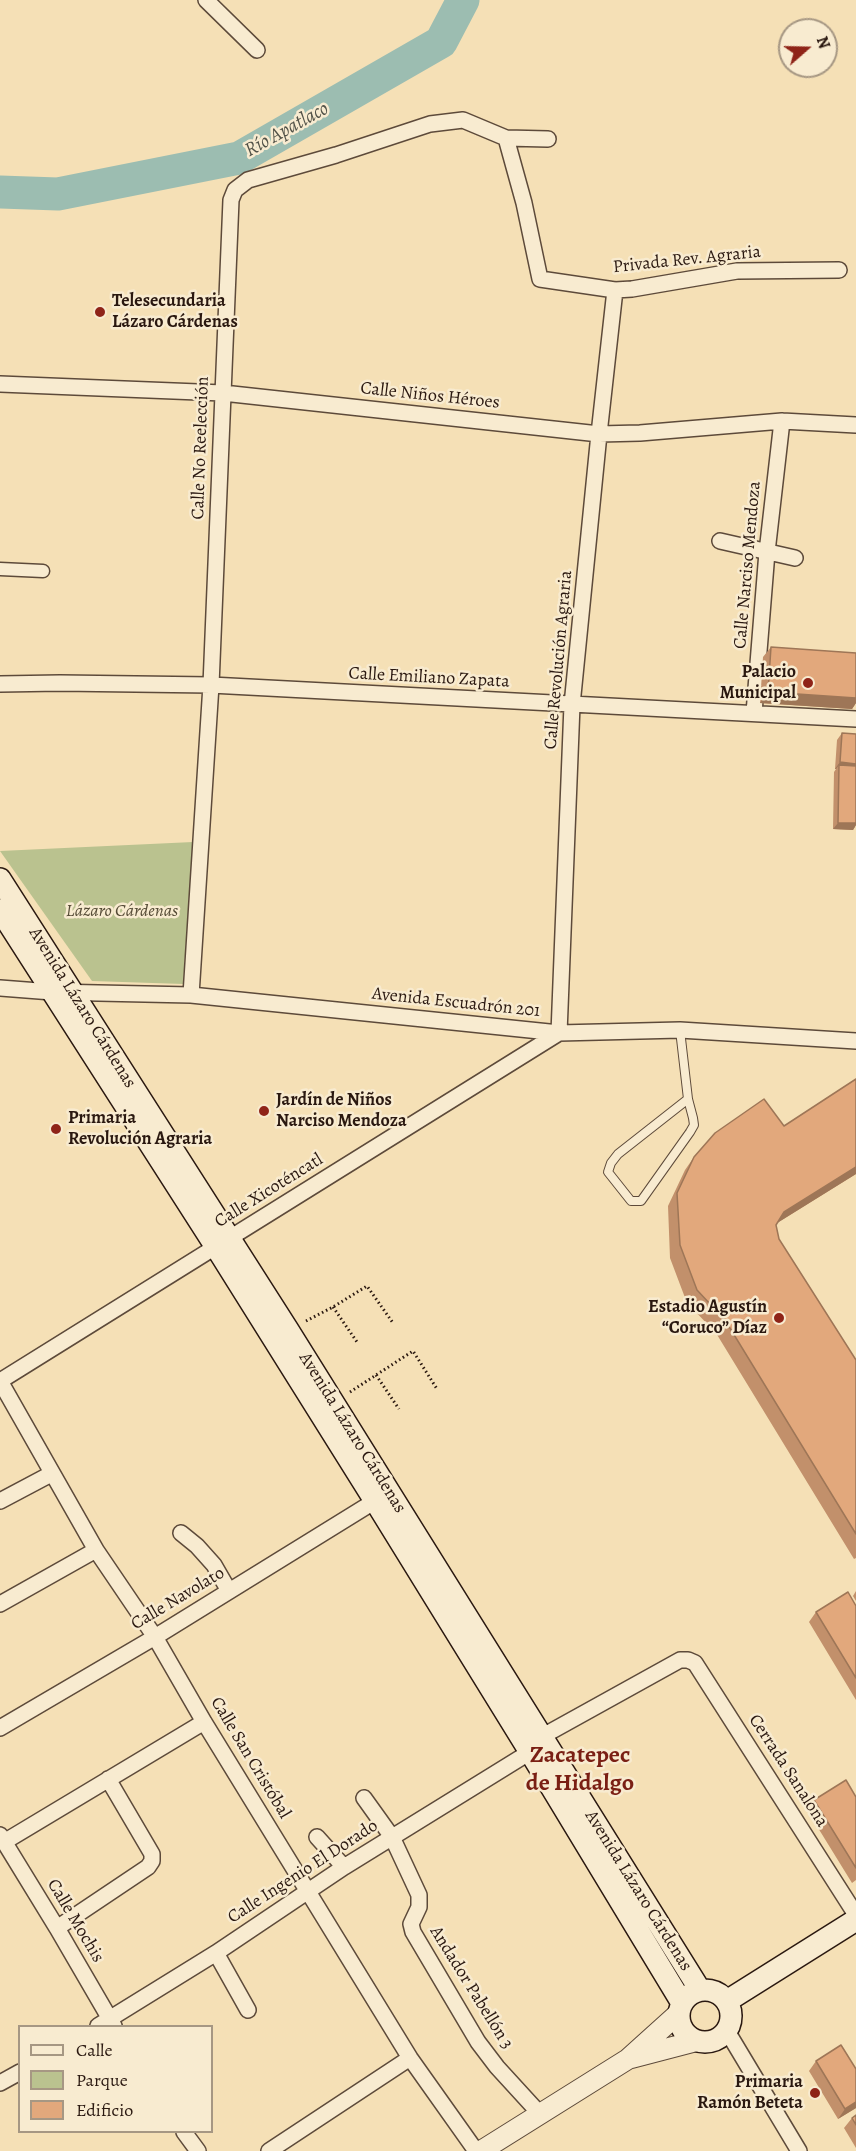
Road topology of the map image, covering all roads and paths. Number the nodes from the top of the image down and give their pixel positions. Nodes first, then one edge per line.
1 (206, 0) edge
2 (257, 50) dead end
3 (506, 138) junction
4 (548, 139) dead end
5 (839, 270) dead end
6 (615, 290) junction
7 (0, 384) edge
8 (223, 393) junction
9 (782, 421) junction
10 (856, 425) edge
11 (599, 434) junction
12 (720, 540) dead end
13 (767, 552) junction
14 (795, 558) dead end
15 (0, 569) edge
16 (43, 571) dead end
17 (0, 684) edge
18 (211, 685) junction
19 (572, 705) junction
20 (754, 713) junction
21 (856, 719) edge
22 (0, 879) edge
23 (0, 910) edge
24 (0, 988) edge
25 (61, 992) junction
26 (191, 995) junction
27 (680, 1030) junction
28 (559, 1033) junction
29 (856, 1041) edge
30 (688, 1099) junction
31 (223, 1243) junction
32 (333, 1307) junction
33 (393, 1323) dead end
34 (288, 1330) junction
35 (357, 1342) dead end
36 (376, 1375) junction
37 (0, 1381) edge
38 (437, 1389) dead end
39 (333, 1403) junction
40 (399, 1409) dead end
41 (51, 1474) junction
42 (0, 1501) edge
43 (375, 1501) junction
44 (182, 1533) dead end
45 (96, 1550) junction
46 (229, 1591) junction
47 (0, 1603) edge
48 (462, 1627) junction
49 (155, 1637) junction
50 (680, 1660) joint
51 (204, 1722) junction
52 (0, 1728) edge
53 (536, 1744) junction
54 (108, 1779) junction
55 (364, 1798) dead end
56 (317, 1837) dead end
57 (392, 1837) junction
58 (2, 1838) edge
59 (344, 1867) junction
60 (308, 1891) junction
61 (856, 1914) edge
62 (856, 1920) edge
63 (57, 1928) junction
64 (216, 1953) junction
65 (700, 1990) junction
66 (727, 2001) junction
67 (680, 2008) junction
68 (248, 2010) dead end
69 (108, 2024) edge
70 (727, 2031) junction
71 (696, 2041) junction
72 (410, 2058) junction
73 (628, 2059) junction
74 (18, 2073) edge
75 (0, 2083) edge
76 (540, 2114) junction
77 (185, 2133) edge
78 (198, 2151) edge
79 (268, 2151) edge
80 (476, 2151) edge
81 (480, 2151) edge
82 (799, 2151) edge

1 - 2 street
3 - 4 street, Calle No Reelección
3 - 6 street, Privada Rev. Agraria
3 - 8 street, Calle No Reelección
5 - 6 street, Privada Rev. Agraria
6 - 11 street, Calle Revolución Agraria
7 - 8 street, Calle Niños Héroes
8 - 11 street, Calle Niños Héroes
8 - 18 street, Calle No Reelección
9 - 10 street, Calle Niños Héroes
9 - 11 street, Calle Niños Héroes
9 - 13 street, Calle Narciso Mendoza
11 - 19 street, Calle Revolución Agraria
12 - 13 street
13 - 14 street
13 - 20 street, Calle Narciso Mendoza
15 - 16 street
17 - 18 street, Calle Emiliano Zapata
18 - 19 street, Calle Emiliano Zapata
18 - 26 street, Calle No Reelección
19 - 20 street, Calle Emiliano Zapata
19 - 28 street, Calle Revolución Agraria
20 - 21 street, Calle Emiliano Zapata
22 - 25 main road, Avenida Lázaro Cárdenas
23 - 25 main road, Avenida Lázaro Cárdenas
24 - 25 street, Avenida Escuadrón 201
25 - 26 street, Avenida Escuadrón 201
25 - 31 main road, Avenida Lázaro Cárdenas
26 - 28 street, Avenida Escuadrón 201
27 - 28 street, Avenida Escuadrón 201
27 - 29 street, Avenida Escuadrón 201
27 - 30 lane
28 - 31 street, Calle Xicoténcatl
30 - 30 lane
31 - 34 main road, Avenida Lázaro Cárdenas
31 - 37 street, Calle Xicoténcatl
31 - 43 main road, Avenida Lázaro Cárdenas
32 - 33 path
32 - 34 path
32 - 35 path
34 - 39 main road, Avenida Lázaro Cárdenas
36 - 38 path
36 - 39 path
36 - 40 path
37 - 41 street, Calle San Cristóbal
39 - 48 main road, Avenida Lázaro Cárdenas
41 - 42 street
41 - 45 street, Calle San Cristóbal
43 - 46 street, Calle Navolato
43 - 48 main road, Avenida Lázaro Cárdenas
44 - 46 street
45 - 47 street
45 - 49 street, Calle San Cristóbal
46 - 49 street, Calle Navolato
48 - 53 main road, Avenida Lázaro Cárdenas
49 - 51 street, Calle San Cristóbal
49 - 52 street, Calle Navolato
50 - 53 street, Calle Ingenio El Dorado
50 - 61 street, Cerrada Sanalona
51 - 54 street
51 - 60 street, Calle San Cristóbal
53 - 57 street, Calle Ingenio El Dorado
53 - 65 main road, Avenida Lázaro Cárdenas
53 - 67 main road, Avenida Lázaro Cárdenas
54 - 58 street
54 - 63 street
55 - 57 street, Andador Pabellón 3
56 - 59 street
57 - 59 street, Calle Ingenio El Dorado
57 - 76 street, Andador Pabellón 3
58 - 63 street, Calle Mochis
59 - 60 street, Calle Ingenio El Dorado
60 - 64 street, Calle Ingenio El Dorado
60 - 72 street, Calle San Cristóbal
62 - 66 main road
63 - 69 street, Calle Mochis
64 - 68 street
64 - 69 street, Calle Ingenio El Dorado
65 - 66 main road
65 - 67 main road
66 - 70 main road
67 - 71 main road
67 - 73 street
70 - 71 main road
70 - 82 street
71 - 73 street
72 - 79 street
72 - 80 street, Calle San Cristóbal
73 - 76 street
74 - 75 street
76 - 81 street
77 - 78 street

